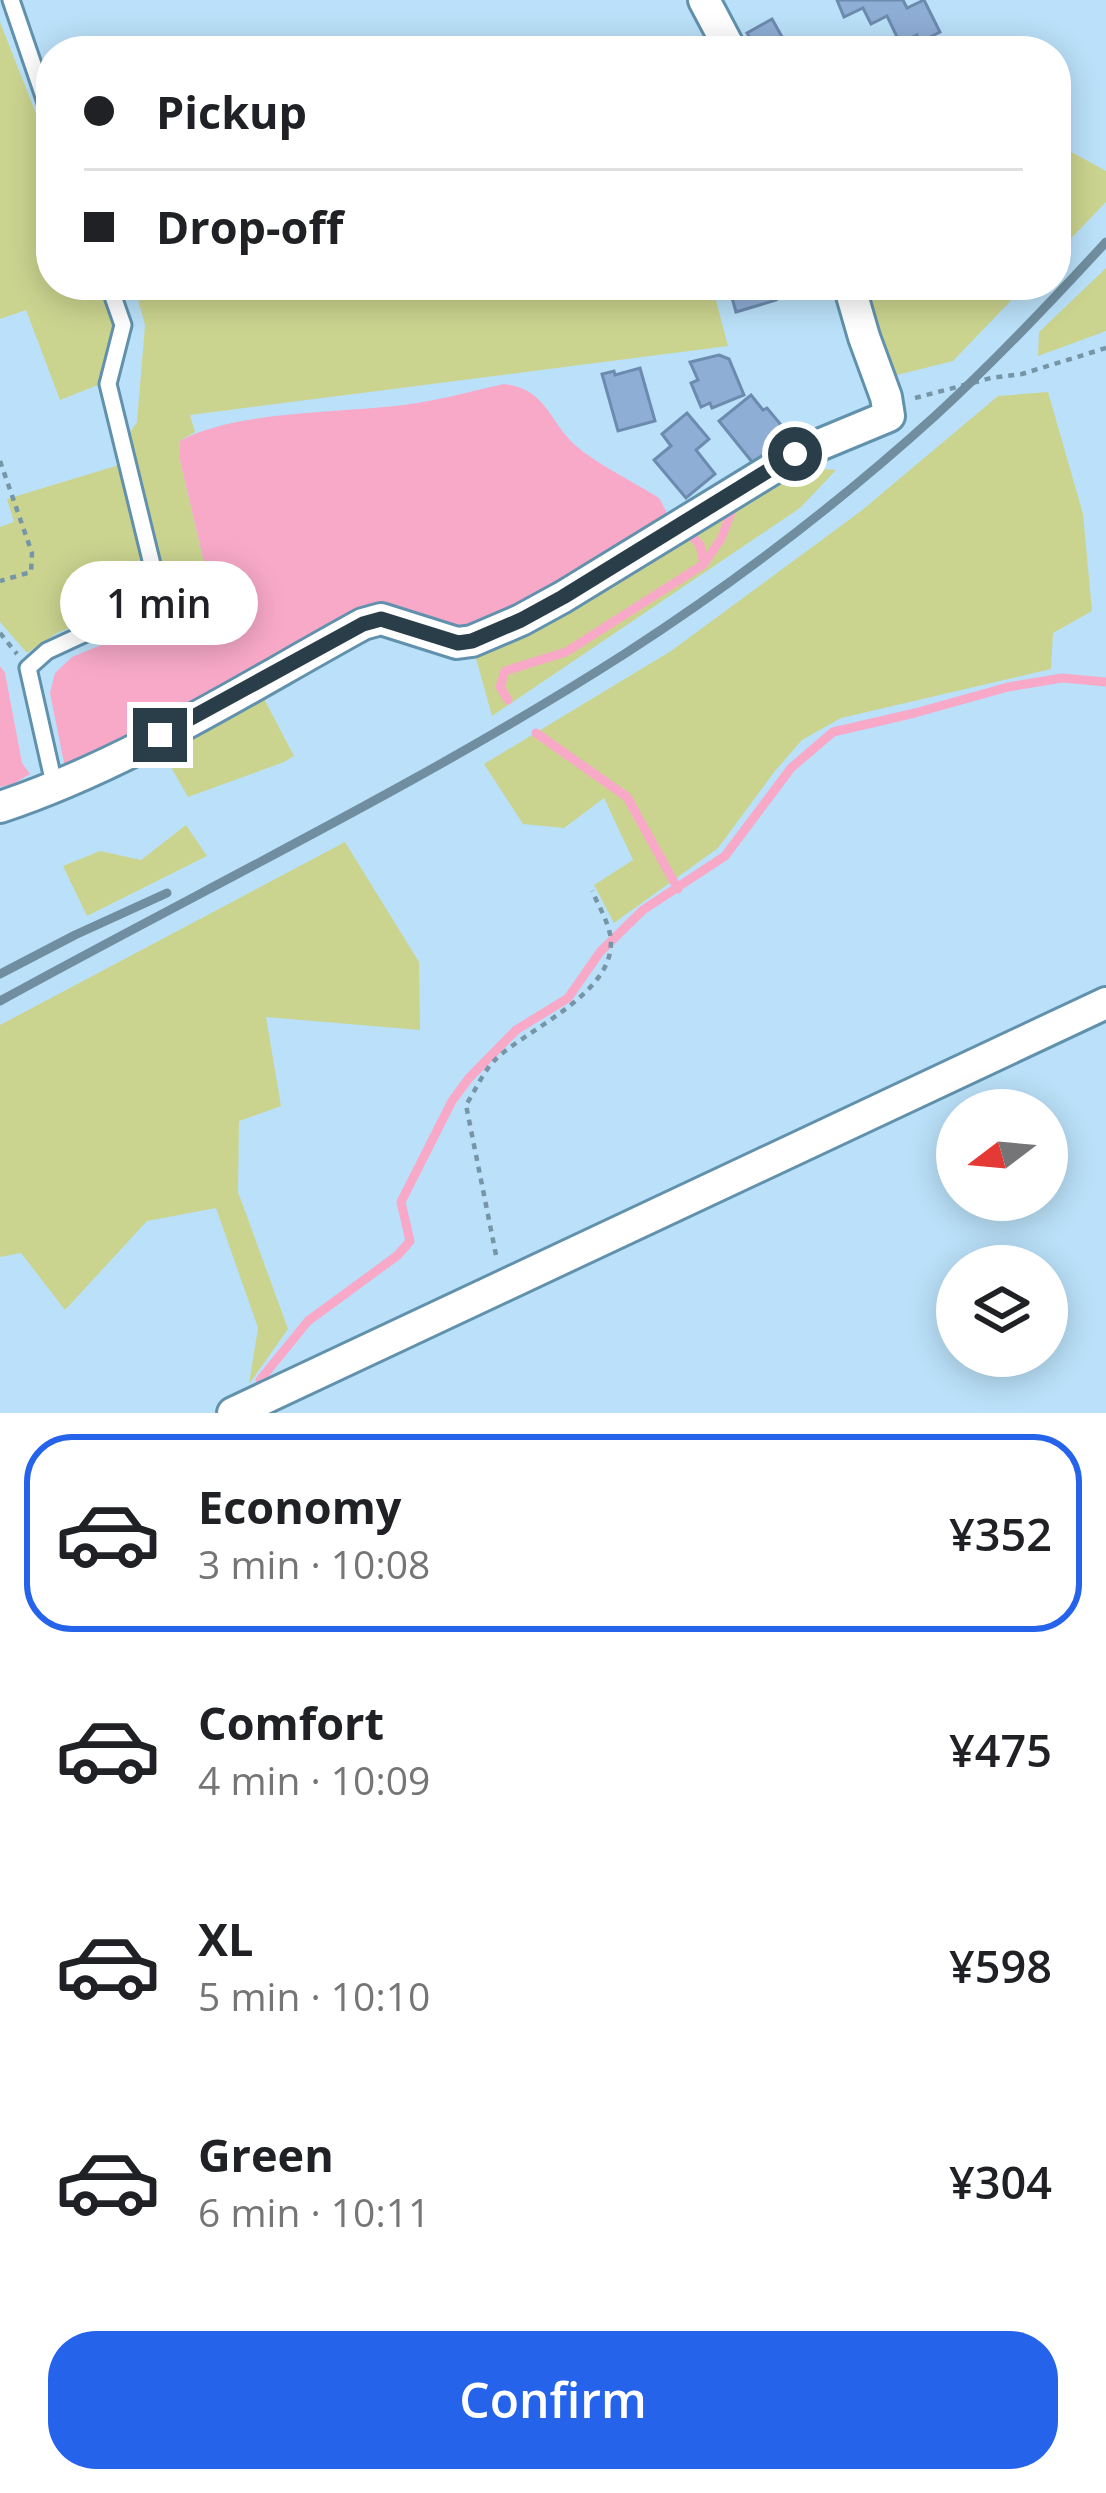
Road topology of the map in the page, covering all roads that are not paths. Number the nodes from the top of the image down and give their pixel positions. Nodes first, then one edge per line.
1 (11, 0) edge
2 (704, 0) edge
3 (723, 36) edge
4 (36, 73) edge
5 (114, 300) edge
6 (853, 300) edge
7 (55, 788) junction
8 (0, 806) edge
9 (1106, 1003) edge
10 (233, 1413) edge

1 - 4 lane
2 - 3 street
5 - 7 lane
6 - 7 street
7 - 8 street
9 - 10 street

